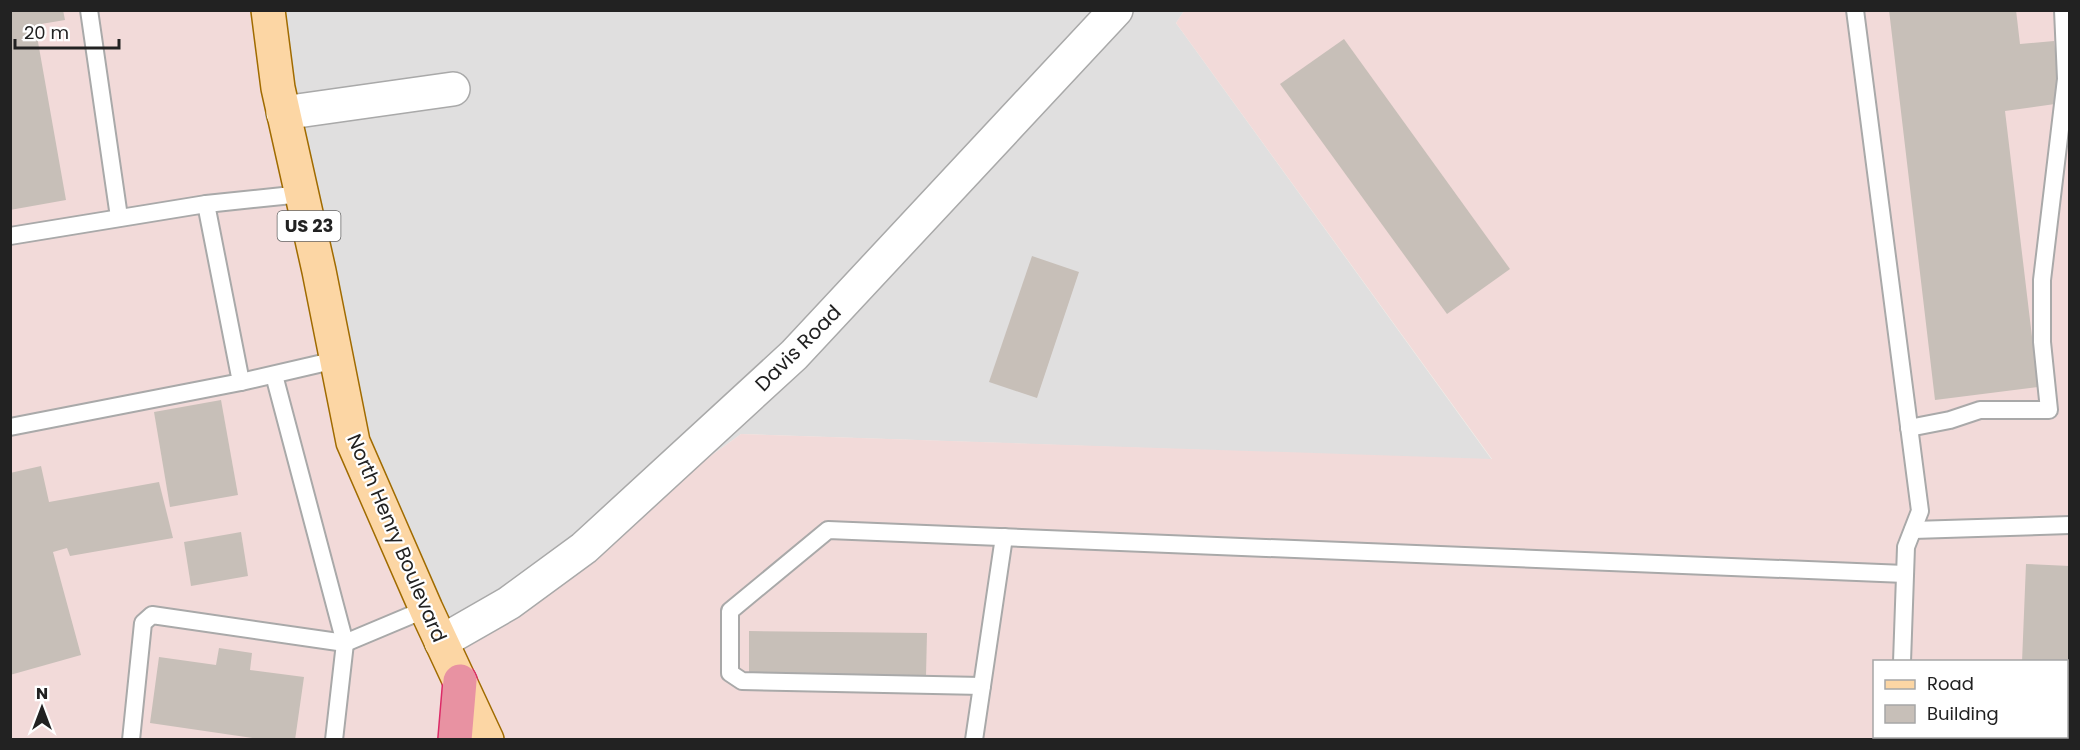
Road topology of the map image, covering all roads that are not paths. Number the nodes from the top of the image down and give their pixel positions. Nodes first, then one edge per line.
1 (89, 10) edge
2 (268, 10) edge
3 (1116, 10) edge
4 (1855, 10) edge
5 (2063, 10) edge
6 (453, 88) dead end
7 (284, 113) junction
8 (302, 194) junction
9 (206, 204) junction
10 (119, 217) junction
11 (10, 236) edge
12 (336, 360) junction
13 (274, 375) junction
14 (240, 382) junction
15 (10, 427) edge
16 (1909, 428) junction
17 (2070, 525) edge
18 (1913, 530) junction
19 (1004, 537) junction
20 (1905, 574) junction
21 (426, 609) junction
22 (345, 642) junction
23 (441, 642) junction
24 (1902, 660) edge
25 (460, 681) joint
26 (982, 686) junction
27 (479, 739) edge
28 (131, 740) edge
29 (334, 740) edge
30 (974, 740) edge

1 - 10 lane
2 - 7 main road, North Henry Boulevard / US 23
3 - 23 street, Davis Road
4 - 16 lane
5 - 16 lane
6 - 7 street
7 - 8 main road, North Henry Boulevard / US 23
8 - 9 lane
8 - 12 main road, North Henry Boulevard / US 23
9 - 10 lane
9 - 14 lane
10 - 11 lane
12 - 13 lane
12 - 21 main road, North Henry Boulevard / US 23
13 - 14 lane
13 - 22 lane
14 - 15 lane
16 - 18 lane
17 - 18 lane
18 - 20 lane
19 - 20 lane
19 - 26 lane
19 - 26 lane
20 - 24 lane
21 - 22 lane
21 - 23 main road, North Henry Boulevard / US 23
22 - 28 lane
22 - 29 lane
23 - 25 main road, North Henry Boulevard / US 23
25 - 27 highway
26 - 30 lane

